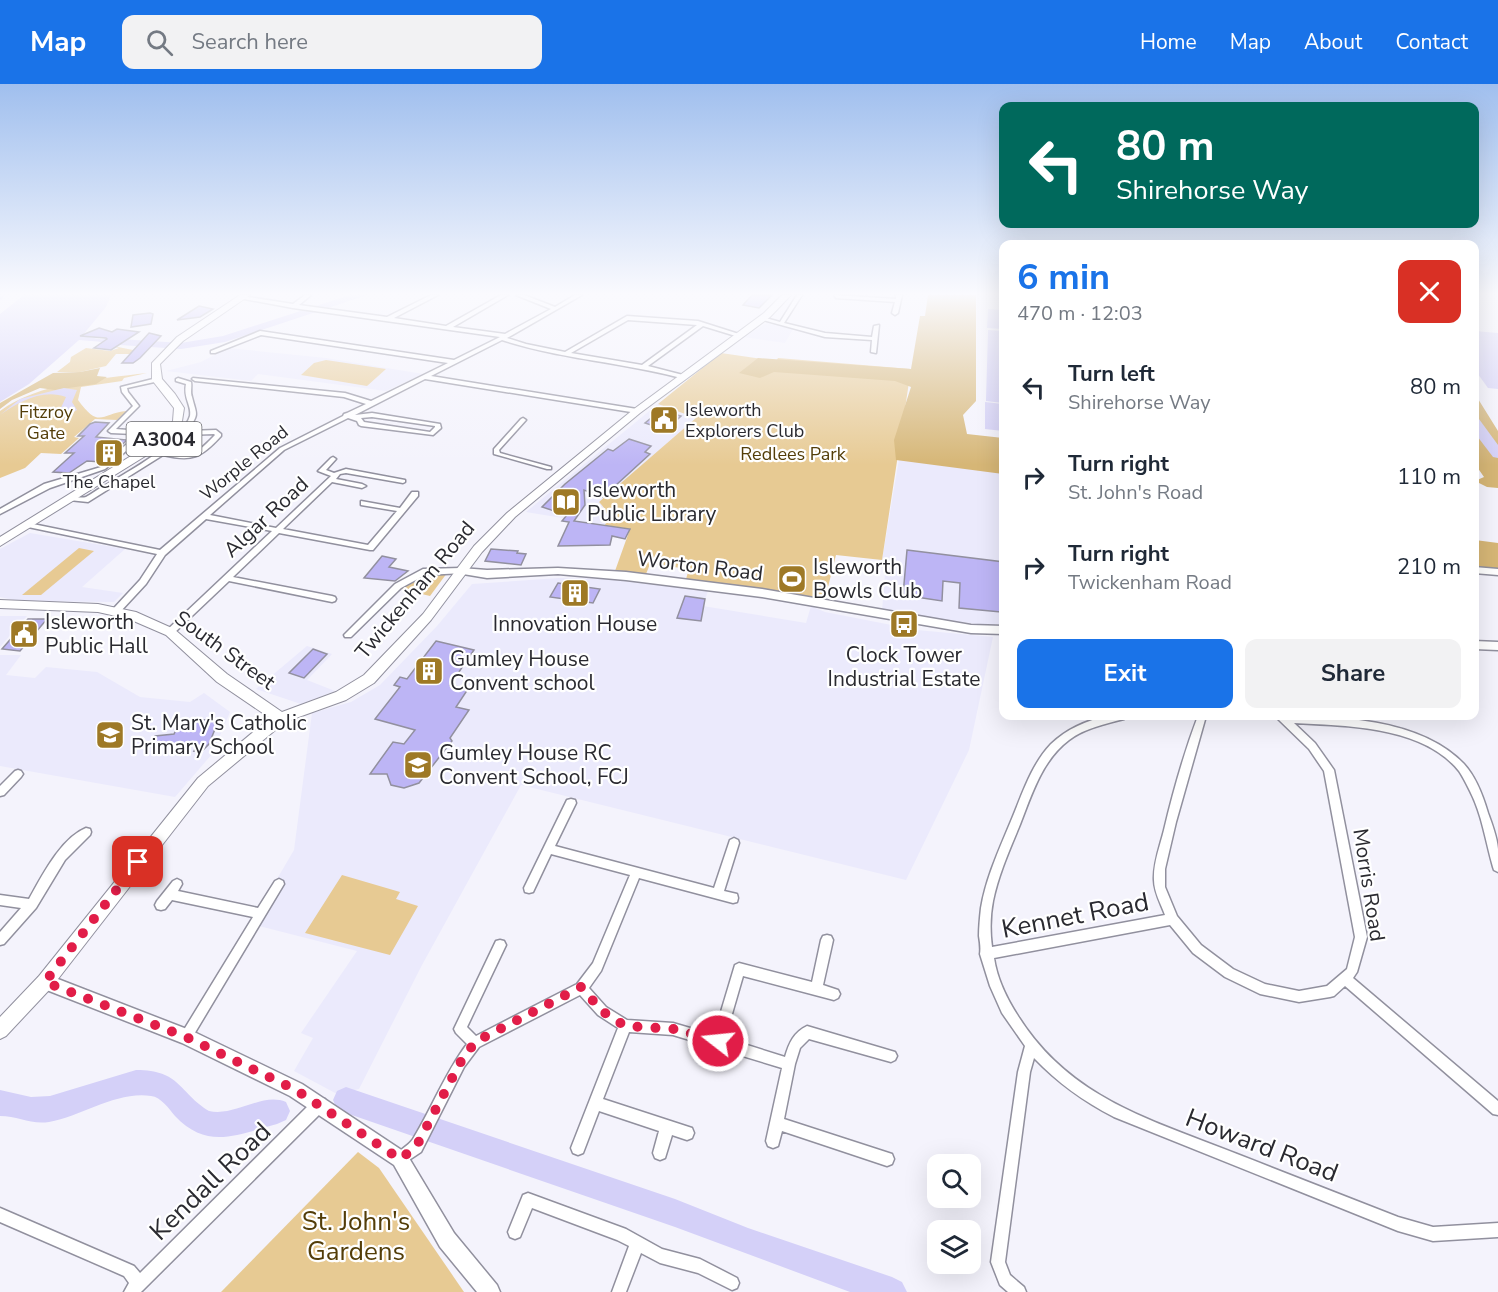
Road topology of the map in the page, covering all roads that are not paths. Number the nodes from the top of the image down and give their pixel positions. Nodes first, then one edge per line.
1 (165, 351) edge
2 (384, 351) edge
3 (476, 351) edge
4 (548, 351) edge
5 (570, 351) edge
6 (664, 351) edge
7 (716, 351) edge
8 (566, 354) junction
9 (456, 362) junction
10 (645, 365) junction
11 (681, 376) junction
12 (424, 377) junction
13 (178, 380) junction
14 (160, 383) junction
15 (370, 403) junction
16 (637, 411) junction
17 (354, 419) junction
18 (524, 420) dead end
19 (183, 433) junction
20 (160, 452) junction
21 (333, 459) dead end
22 (549, 468) dead end
23 (333, 477) junction
24 (403, 481) dead end
25 (362, 486) dead end
26 (415, 494) dead end
27 (72, 498) junction
28 (364, 503) dead end
29 (401, 510) junction
30 (0, 512) edge
31 (204, 516) junction
32 (28, 525) junction
33 (278, 531) junction
34 (3, 538) edge
35 (162, 553) junction
36 (1479, 570) edge
37 (461, 571) junction
38 (1498, 572) edge
39 (227, 578) junction
40 (332, 599) dead end
41 (0, 604) edge
42 (117, 610) junction
43 (999, 630) edge
44 (170, 632) junction
45 (348, 635) dead end
46 (1479, 645) edge
47 (1498, 646) edge
48 (280, 718) junction
49 (1100, 720) edge
50 (1201, 720) edge
51 (1285, 720) edge
52 (1315, 720) edge
53 (18, 774) dead end
54 (0, 792) edge
55 (571, 804) dead end
56 (86, 832) dead end
57 (734, 843) dead end
58 (550, 849) junction
59 (1498, 867) edge
60 (636, 873) junction
61 (177, 884) dead end
62 (279, 884) dead end
63 (529, 888) dead end
64 (169, 894) junction
65 (718, 894) junction
66 (733, 898) dead end
67 (0, 900) edge
68 (32, 904) junction
69 (161, 905) dead end
70 (261, 914) junction
71 (1172, 920) junction
72 (0, 940) edge
73 (827, 940) dead end
74 (500, 945) dead end
75 (986, 954) junction
76 (1346, 979) junction
77 (45, 982) junction
78 (581, 987) junction
79 (816, 989) junction
80 (834, 994) dead end
81 (2, 1025) edge
82 (625, 1026) junction
83 (186, 1037) junction
84 (718, 1041) junction
85 (475, 1042) junction
86 (1030, 1045) junction
87 (891, 1056) dead end
88 (789, 1064) junction
89 (596, 1103) junction
90 (320, 1104) junction
91 (1498, 1109) edge
92 (777, 1123) junction
93 (667, 1127) junction
94 (687, 1133) dead end
95 (773, 1141) dead end
96 (578, 1148) dead end
97 (660, 1153) dead end
98 (400, 1159) junction
99 (887, 1159) dead end
100 (0, 1215) edge
101 (1498, 1230) edge
102 (515, 1232) dead end
103 (637, 1244) junction
104 (732, 1283) dead end
105 (135, 1288) edge
106 (490, 1292) edge
107 (619, 1292) edge
108 (1019, 1292) edge

1 - 14 main road
2 - 9 street
3 - 9 street, Worple Road
4 - 8 street
5 - 8 street
6 - 10 street
7 - 11 main road, Twickenham Road
8 - 10 street
9 - 12 street, Worple Road
10 - 11 street
11 - 16 main road, Twickenham Road
12 - 15 street, Worple Road
12 - 16 street
13 - 14 street
13 - 15 street
13 - 19 street
14 - 27 main road, A3004
14 - 30 street
15 - 17 street, Worple Road
16 - 37 main road, Twickenham Road
17 - 17 street
17 - 31 street, Worple Road
18 - 22 street
19 - 20 street
19 - 20 street
20 - 27 street
21 - 23 street
23 - 24 street, Algar Road
23 - 25 street
23 - 33 street, Algar Road
26 - 29 street
27 - 32 main road, A3004
28 - 29 street
29 - 33 street
31 - 33 street
31 - 35 street, Worple Road
32 - 34 main road, A3004
32 - 35 street
33 - 39 street, Algar Road
35 - 42 street, Worple Road
36 - 38 street
37 - 43 street, Worton Road
37 - 45 street
37 - 48 main road, Twickenham Road
39 - 40 street
39 - 44 street, Algar Road
41 - 42 main road, South Street
42 - 44 main road, South Street
44 - 48 main road, South Street
46 - 47 street
48 - 77 main road, Twickenham Road
49 - 75 street, Howard Road
50 - 71 street
51 - 76 street, Morris Road
52 - 59 street
53 - 54 street
55 - 58 street
56 - 68 street
57 - 65 street
58 - 60 street
58 - 63 street
60 - 65 street
60 - 78 street
61 - 64 street
62 - 70 street
64 - 69 street
64 - 70 street
65 - 66 street
67 - 68 street
68 - 72 street
70 - 83 street
71 - 75 street, Kennet Road
71 - 76 street
73 - 79 street
74 - 85 street
75 - 86 street, Howard Road
76 - 91 street
77 - 81 main road, Twickenham Road
77 - 83 street
78 - 82 street
78 - 85 street
79 - 80 street
79 - 84 street
82 - 84 street
82 - 89 street
83 - 90 street
84 - 88 street
85 - 98 street
86 - 101 street, Howard Road
86 - 108 street
87 - 88 street
88 - 92 street
89 - 93 street
89 - 96 street
90 - 98 street
90 - 105 street, Kendall Road
92 - 95 street
92 - 99 street
93 - 94 street
93 - 97 street
98 - 106 street
100 - 105 street
102 - 103 street
103 - 104 street
103 - 107 street

